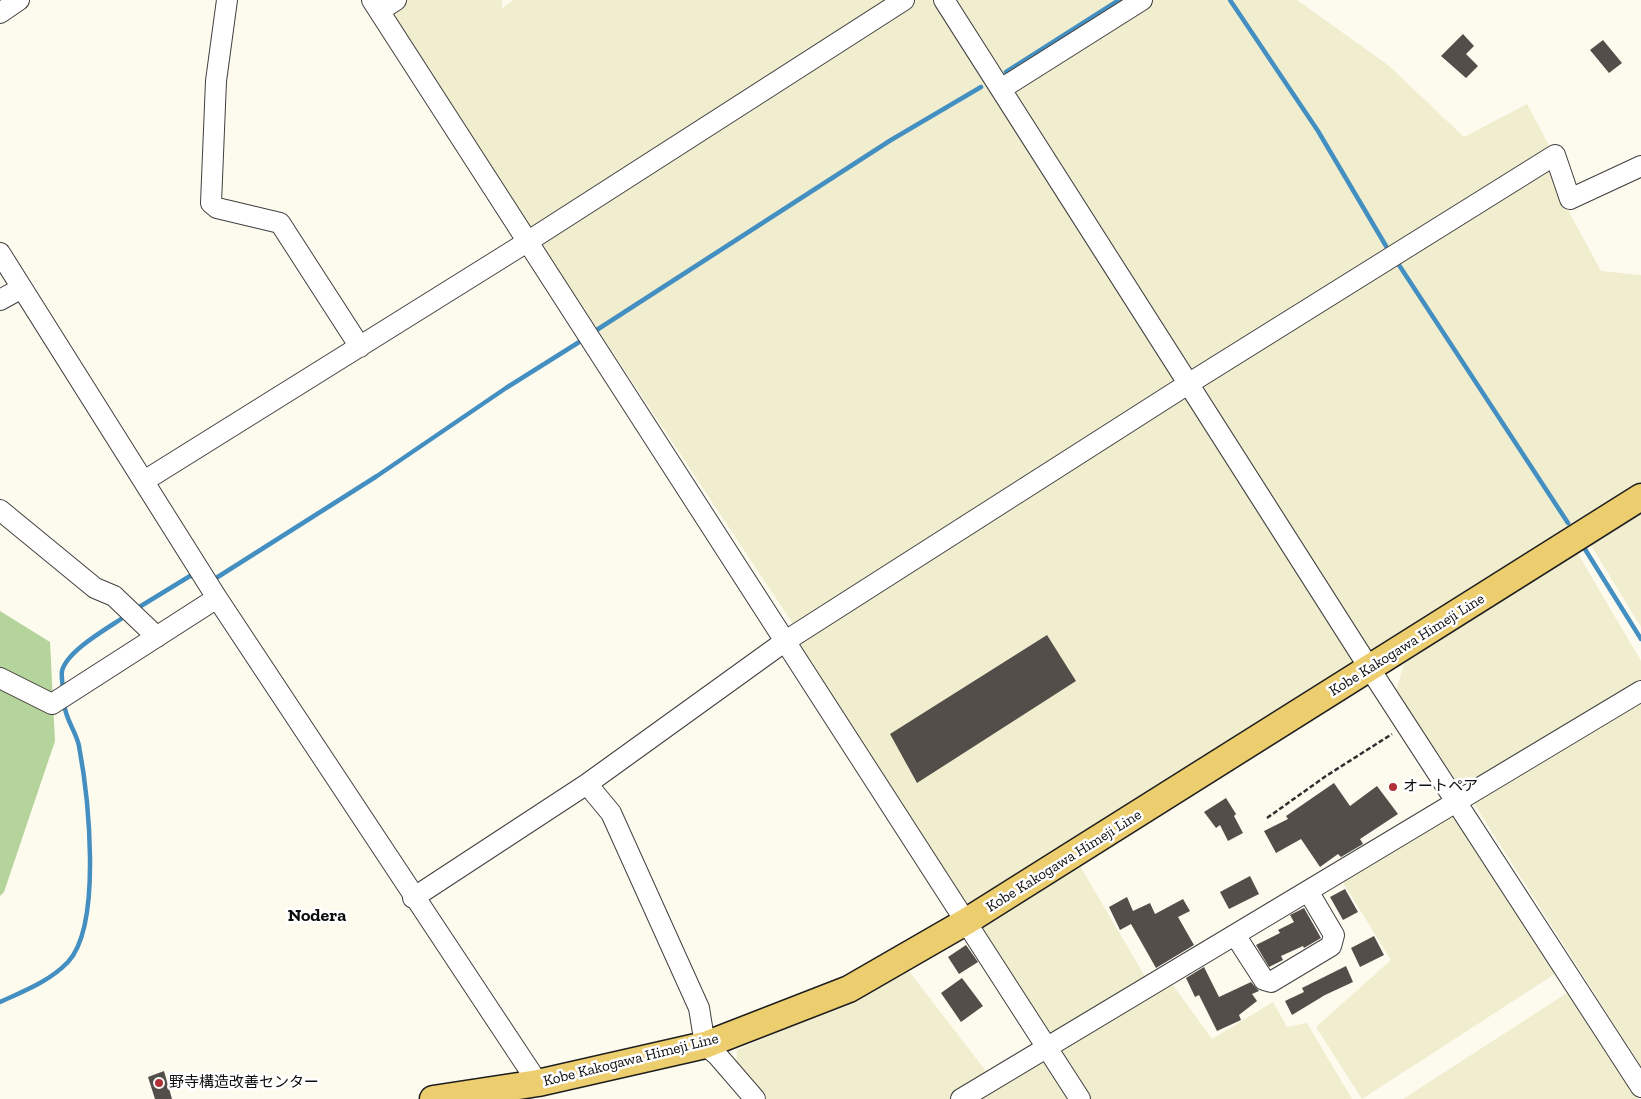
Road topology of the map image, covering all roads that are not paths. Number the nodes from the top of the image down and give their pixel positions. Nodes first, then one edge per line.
1 (20, 0) edge
2 (227, 0) edge
3 (396, 0) edge
4 (904, 0) edge
5 (944, 0) edge
6 (1142, 0) edge
7 (375, 5) edge
8 (0, 13) edge
9 (1000, 89) junction
10 (1641, 166) edge
11 (528, 242) junction
12 (0, 253) edge
13 (20, 288) junction
14 (0, 300) edge
15 (360, 346) junction
16 (1188, 384) junction
17 (144, 481) junction
18 (1641, 497) edge
19 (0, 510) edge
20 (217, 598) junction
21 (157, 637) junction
22 (784, 642) junction
23 (1370, 669) junction
24 (0, 678) edge
25 (1641, 691) edge
26 (587, 784) junction
27 (1457, 803) junction
28 (1308, 891) junction
29 (413, 898) junction
30 (967, 921) junction
31 (1235, 935) junction
32 (705, 1045) junction
33 (1047, 1047) junction
34 (538, 1083) junction
35 (1641, 1086) edge
36 (433, 1099) edge
37 (755, 1099) edge
38 (961, 1099) edge
39 (1080, 1099) edge

1 - 8 street
2 - 15 street
3 - 7 street
4 - 11 street
5 - 9 street
6 - 9 street
7 - 11 street
9 - 16 street
10 - 16 street
11 - 15 street
11 - 22 street
12 - 13 street
13 - 14 street
13 - 17 street
15 - 17 street
16 - 22 street
16 - 23 street
17 - 20 street
18 - 23 main road, Kobe Kakogawa Himeji Line
19 - 21 street
20 - 21 street
20 - 29 street
21 - 24 street
22 - 26 street
22 - 30 street
23 - 27 street
23 - 30 main road, Kobe Kakogawa Himeji Line
25 - 27 street
26 - 29 street
26 - 32 street
27 - 28 street
27 - 35 street
28 - 31 street
28 - 31 street
29 - 34 street
30 - 32 main road, Kobe Kakogawa Himeji Line
30 - 33 street
31 - 33 street
32 - 34 main road, Kobe Kakogawa Himeji Line
32 - 37 street
33 - 38 street
33 - 39 street
34 - 36 main road, Kobe Kakogawa Himeji Line

